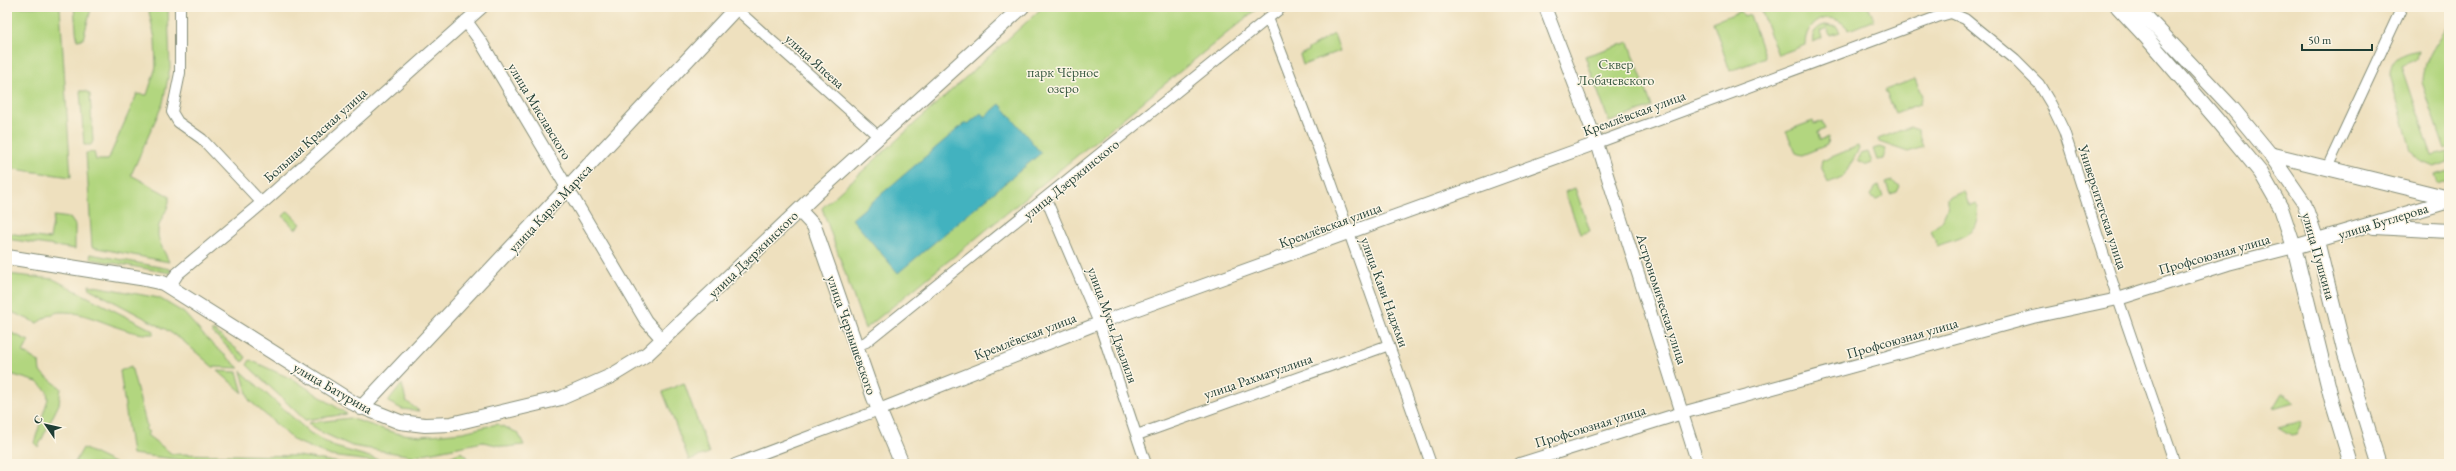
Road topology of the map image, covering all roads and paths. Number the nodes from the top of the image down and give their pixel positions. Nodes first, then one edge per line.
1 (180, 7) edge
2 (482, 7) edge
3 (734, 7) edge
4 (1022, 7) edge
5 (1282, 7) edge
6 (1545, 7) edge
7 (1933, 7) edge
8 (2118, 7) edge
9 (2402, 7) edge
10 (2141, 9) edge
11 (1937, 17) junction
12 (1268, 18) junction
13 (466, 21) junction
14 (878, 136) junction
15 (1597, 143) junction
16 (2270, 154) junction
17 (2328, 168) junction
18 (567, 185) junction
19 (1046, 199) junction
20 (2449, 200) edge
21 (262, 203) junction
22 (799, 210) junction
23 (2361, 226) junction
24 (2449, 231) edge
25 (1349, 234) junction
26 (2317, 241) junction
27 (2294, 247) junction
28 (7, 257) edge
29 (169, 287) junction
30 (2118, 298) junction
31 (1099, 323) junction
32 (663, 340) junction
33 (1389, 345) junction
34 (856, 346) junction
35 (358, 406) junction
36 (878, 410) junction
37 (1682, 413) junction
38 (1137, 435) junction
39 (735, 464) edge
40 (902, 464) edge
41 (1146, 464) edge
42 (1431, 464) edge
43 (1520, 464) edge
44 (1698, 464) edge
45 (2175, 464) edge
46 (2351, 464) edge
47 (2379, 464) edge

1 - 21 street
2 - 13 street, Большая Красная улица
3 - 14 street, улица Япеева
3 - 18 main road, улица Карла Маркса
4 - 14 main road, улица Дзержинского
5 - 12 street, улица Дзержинского
6 - 15 street, Астрономическая улица
7 - 11 street
8 - 27 main road, улица Пушкина
9 - 17 street
10 - 16 main road, улица Пушкина
11 - 15 street, Кремлёвская улица
11 - 30 street, Университетская улица
12 - 19 street, улица Дзержинского
12 - 25 street, улица Кави Наджми
13 - 18 street, улица Миславского
13 - 21 street, Большая Красная улица
14 - 22 main road, улица Дзержинского
15 - 25 street, Кремлёвская улица
15 - 37 street, Астрономическая улица
16 - 17 main road
16 - 26 main road, улица Пушкина
17 - 20 main road
18 - 32 street, улица Миславского
18 - 35 main road, улица Карла Маркса
19 - 31 street, улица Мусы Джалиля
19 - 34 street, улица Дзержинского
20 - 23 main road, улица Бутлерова
21 - 29 street, Большая Красная улица
22 - 32 main road, улица Дзержинского
22 - 34 main road, улица Чернышевского
23 - 24 main road
23 - 26 main road, улица Бутлерова
25 - 31 street, Кремлёвская улица
25 - 33 street, улица Кави Наджми
26 - 27 main road, улица Бутлерова
26 - 47 main road, улица Пушкина
27 - 30 street, Профсоюзная улица
27 - 46 main road, улица Пушкина
28 - 29 main road, улица Батурина
29 - 35 main road, улица Батурина
30 - 37 street, Профсоюзная улица
30 - 45 street, Университетская улица
31 - 36 street, Кремлёвская улица
31 - 38 street, улица Мусы Джалиля
32 - 35 main road, улица Батурина
33 - 38 street, улица Рахматуллина
33 - 42 street, улица Кави Наджми
34 - 36 main road, улица Чернышевского
36 - 39 street, Кремлёвская улица
36 - 40 main road, улица Чернышевского
37 - 43 street, Профсоюзная улица
37 - 44 street, Астрономическая улица
38 - 41 street, улица Мусы Джалиля

